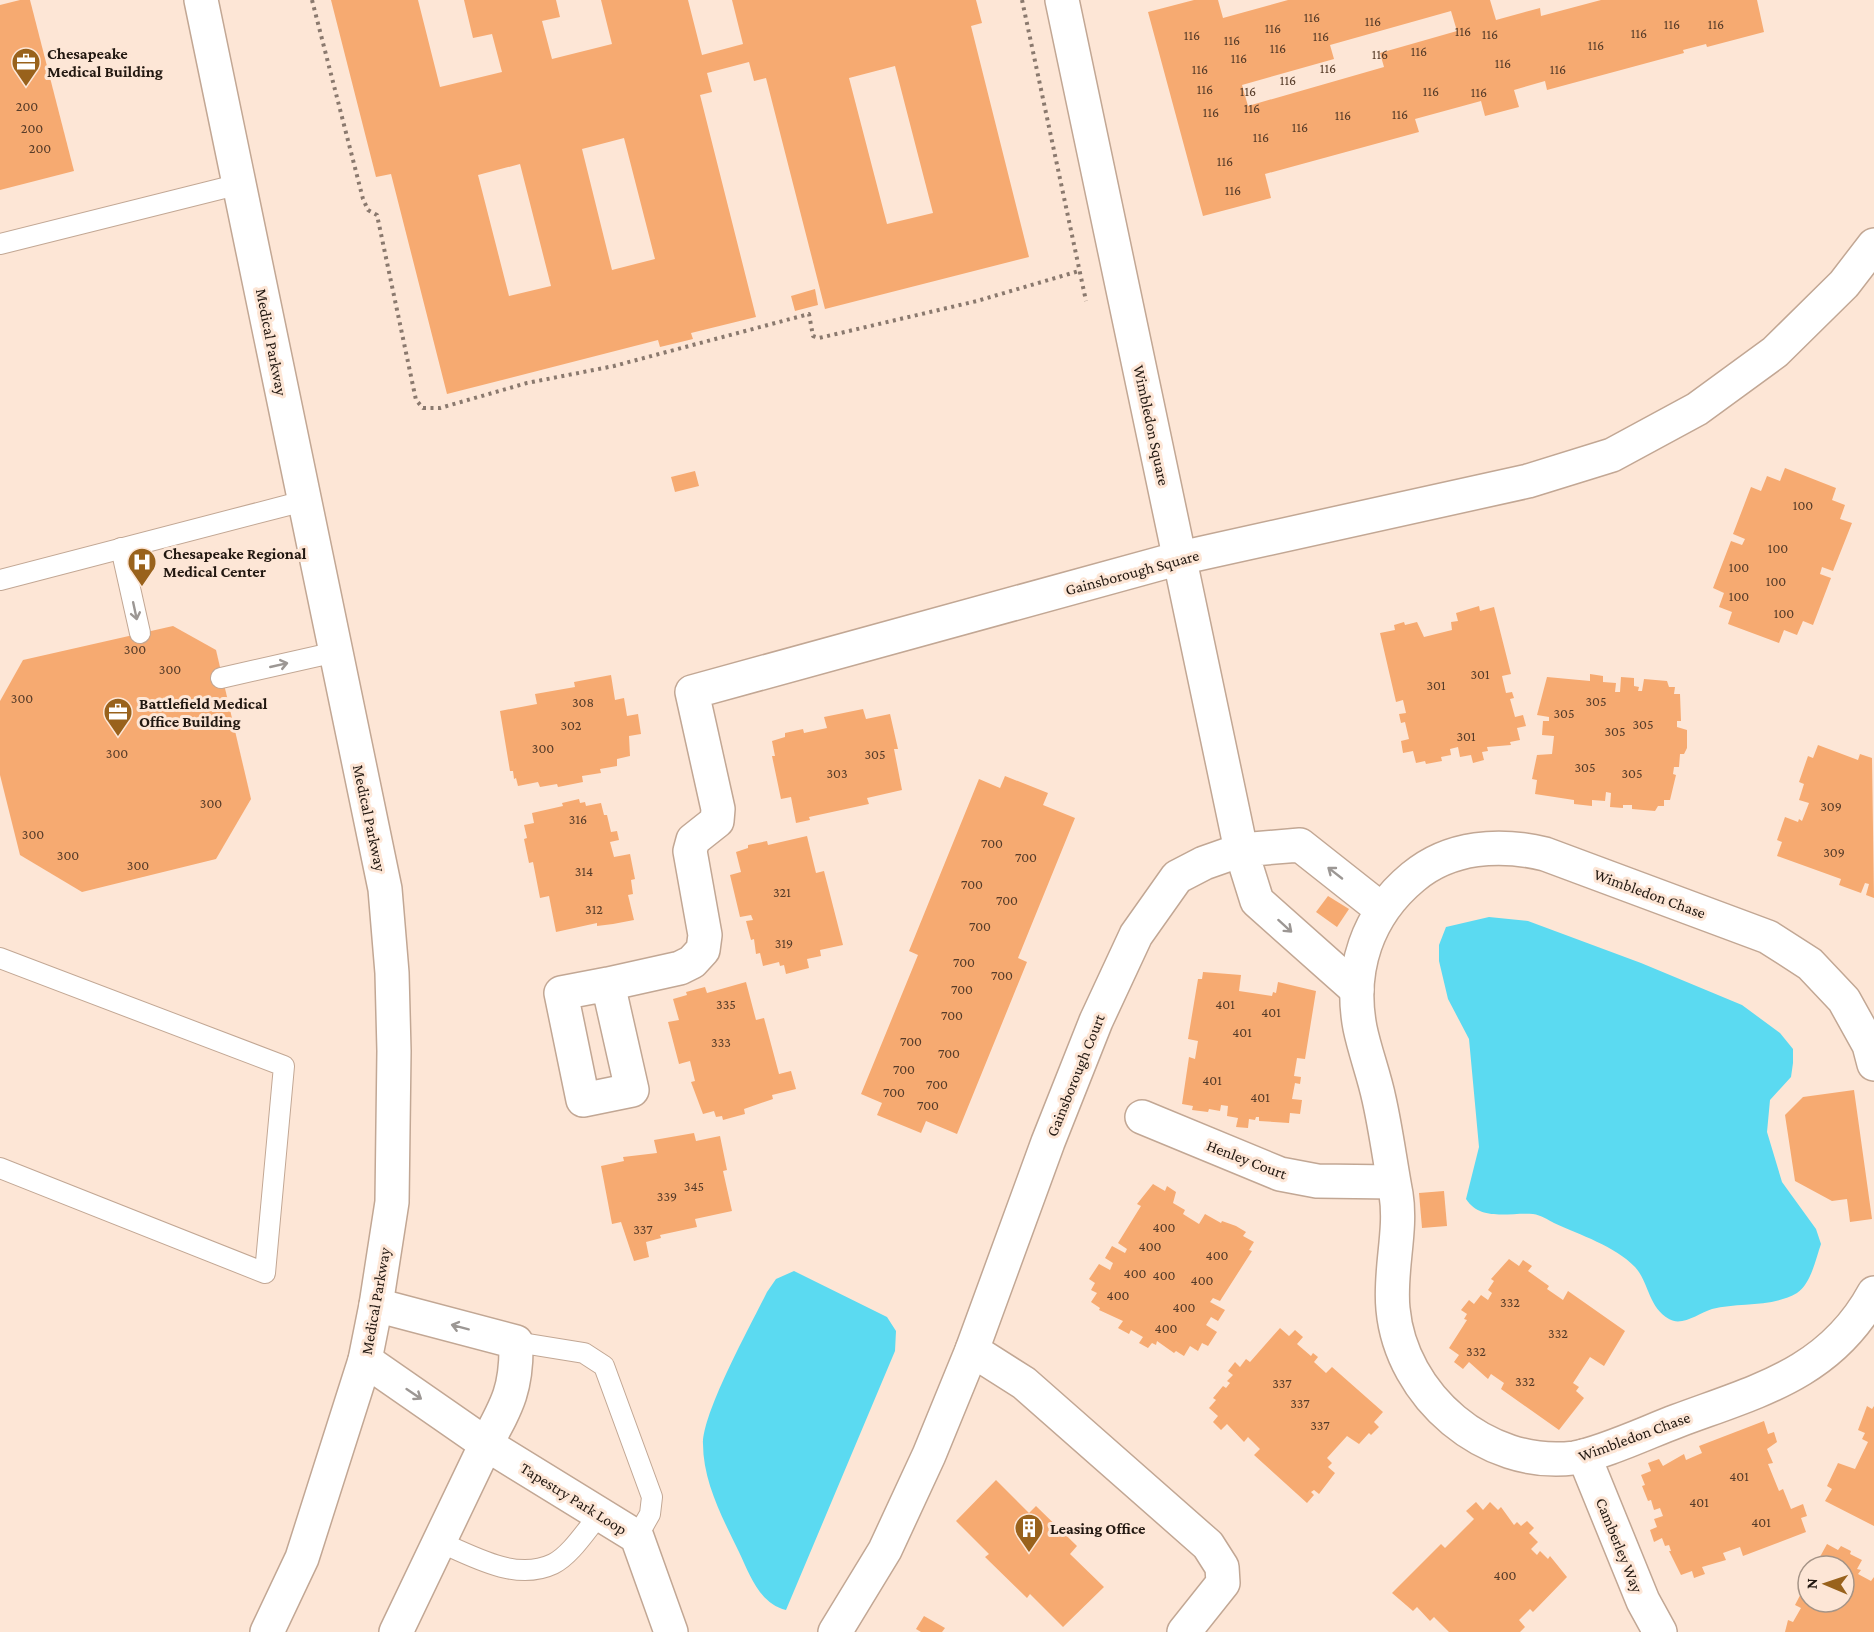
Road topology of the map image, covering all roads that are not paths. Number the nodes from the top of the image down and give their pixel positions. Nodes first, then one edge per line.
1 (201, 0) edge
2 (1062, 0) edge
3 (240, 184) junction
4 (0, 244) edge
5 (1874, 245) edge
6 (304, 501) junction
7 (121, 548) junction
8 (1180, 558) junction
9 (0, 580) edge
10 (140, 633) dead end
11 (336, 652) junction
12 (222, 678) dead end
13 (1241, 850) junction
14 (1381, 909) junction
15 (0, 958) edge
16 (608, 984) dead end
17 (1357, 990) junction
18 (1874, 1064) edge
19 (1142, 1116) dead end
20 (0, 1167) edge
21 (1393, 1182) junction
22 (1874, 1293) edge
23 (376, 1305) junction
24 (516, 1342) junction
25 (972, 1350) junction
26 (365, 1360) junction
27 (486, 1443) junction
28 (1584, 1456) junction
29 (600, 1514) junction
30 (638, 1537) junction
31 (439, 1542) junction
32 (267, 1632) edge
33 (396, 1632) edge
34 (671, 1632) edge
35 (835, 1632) edge
36 (1184, 1632) edge
37 (1660, 1632) edge

1 - 3 street, Medical Parkway
2 - 8 street, Wimbledon Square
3 - 4 lane
3 - 6 street, Medical Parkway
5 - 8 street, Gainsborough Square
6 - 7 lane
6 - 11 street, Medical Parkway
7 - 9 lane
7 -> 10 lane
8 - 13 street, Wimbledon Square
8 - 16 street, Gainsborough Square
12 -> 11 lane
11 - 23 street, Medical Parkway
14 -> 13 street
13 -> 17 street
13 - 25 street, Gainsborough Court
14 - 17 street, Wimbledon Chase
14 - 18 street, Wimbledon Chase
15 - 20 lane
17 - 21 street, Wimbledon Chase
19 - 21 street, Henley Court
21 - 28 street, Wimbledon Chase
22 - 28 street, Wimbledon Chase
24 -> 23 street
23 - 26 street, Medical Parkway
24 - 27 street
24 - 30 lane
25 - 35 street, Gainsborough Court
25 - 36 street
26 -> 27 street, Tapestry Park Loop
26 - 32 street, Medical Parkway
27 - 29 street, Tapestry Park Loop
27 - 31 street
28 - 37 street, Camberley Way
29 - 30 street, Tapestry Park Loop
29 - 31 lane
30 - 34 street, Tapestry Park Loop
31 - 33 street

